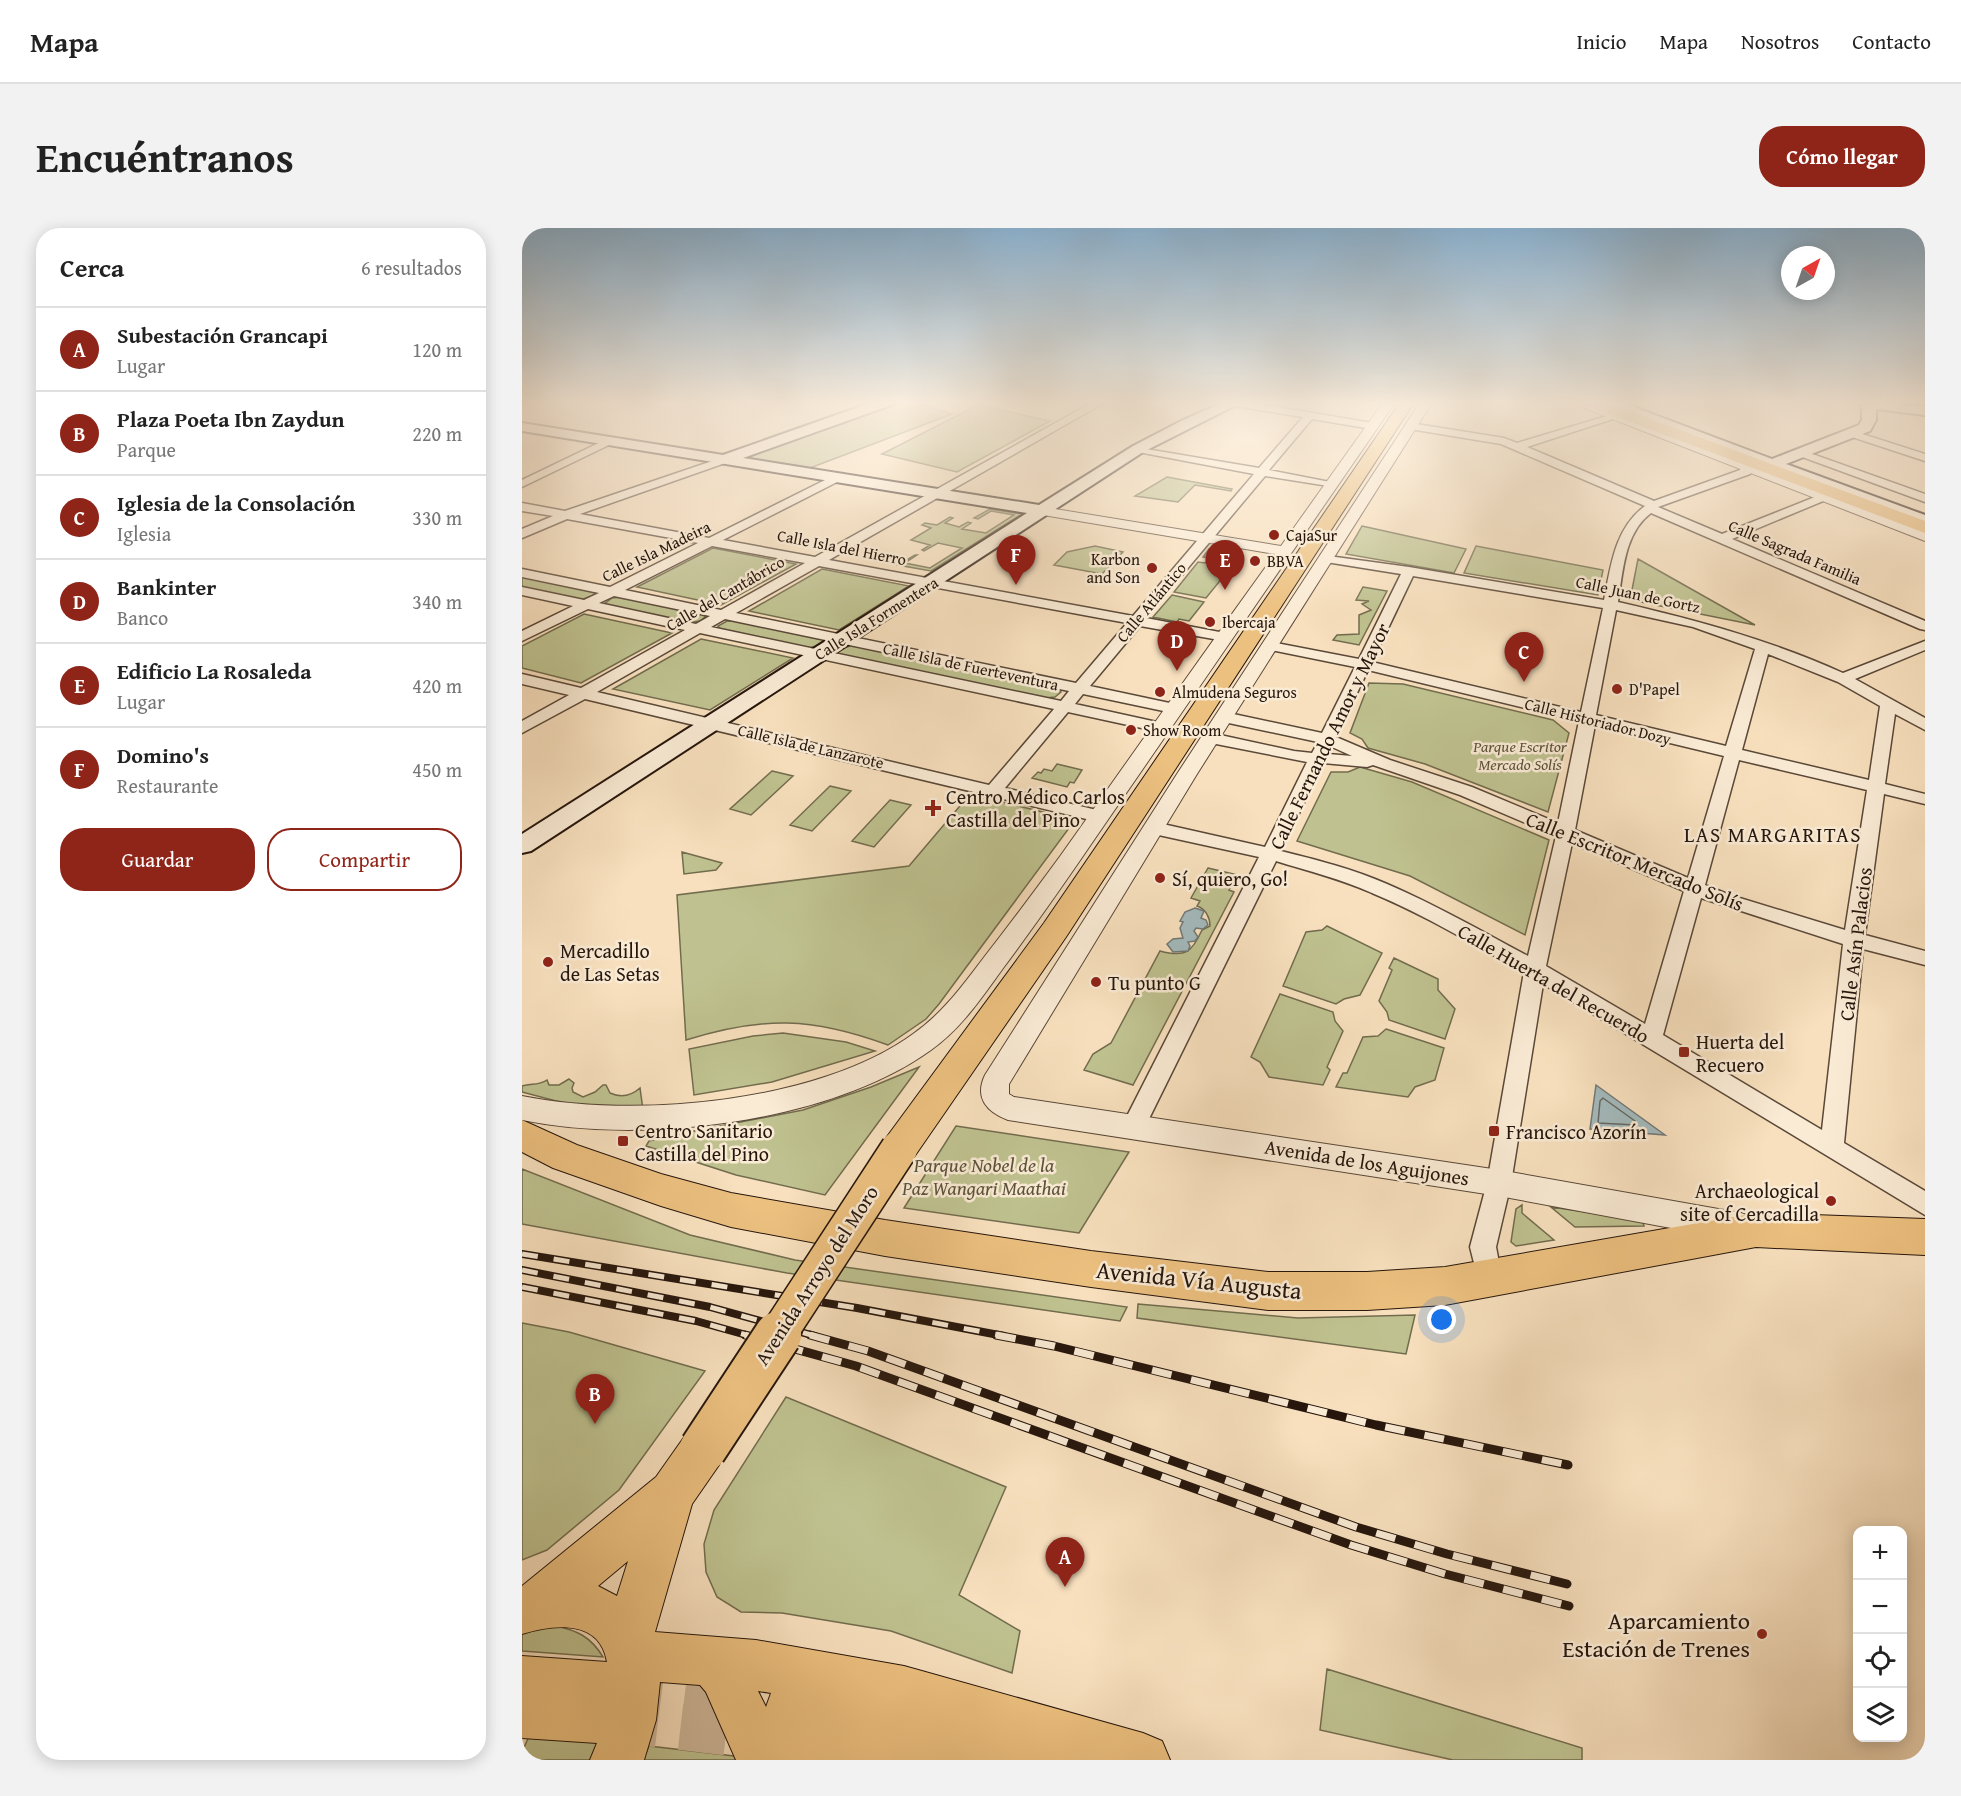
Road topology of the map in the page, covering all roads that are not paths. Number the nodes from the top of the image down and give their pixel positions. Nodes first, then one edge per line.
1 (545, 472) edge
2 (688, 472) edge
3 (802, 472) edge
4 (974, 472) edge
5 (1103, 472) edge
6 (1260, 472) edge
7 (1263, 472) edge
8 (1342, 472) edge
9 (1348, 472) edge
10 (1381, 472) edge
11 (1577, 472) edge
12 (1745, 472) edge
13 (1757, 472) edge
14 (1773, 472) edge
15 (1773, 472) edge
16 (1777, 472) edge
17 (1855, 472) edge
18 (837, 478) junction
19 (522, 484) edge
20 (1720, 484) junction
21 (1331, 485) junction
22 (1815, 487) junction
23 (936, 494) junction
24 (1925, 498) edge
25 (522, 507) edge
26 (1653, 507) junction
27 (1043, 512) junction
28 (566, 515) junction
29 (1925, 520) edge
30 (1925, 527) edge
31 (522, 534) edge
32 (1925, 536) edge
33 (1206, 538) junction
34 (1721, 539) junction
35 (713, 541) junction
36 (1285, 551) junction
37 (1326, 558) junction
38 (818, 561) junction
39 (1409, 572) junction
40 (522, 573) edge
41 (932, 582) junction
42 (522, 591) edge
43 (611, 592) junction
44 (585, 605) junction
45 (1612, 605) junction
46 (1258, 607) junction
47 (723, 615) junction
48 (1135, 621) junction
49 (1925, 626) edge
50 (699, 629) junction
51 (522, 637) edge
52 (1225, 637) junction
53 (842, 639) junction
54 (1925, 645) edge
55 (1271, 646) junction
56 (1763, 646) junction
57 (819, 654) junction
58 (1365, 664) junction
59 (1240, 671) junction
60 (1198, 675) junction
61 (522, 679) edge
62 (1843, 679) junction
63 (1079, 689) junction
64 (582, 694) junction
65 (1888, 705) junction
66 (1064, 706) junction
67 (1173, 708) junction
68 (1224, 717) junction
69 (1586, 718) junction
70 (1921, 719) edge
71 (713, 723) junction
72 (1160, 727) junction
73 (522, 728) edge
74 (1211, 738) junction
75 (1328, 739) junction
76 (1732, 753) junction
77 (1316, 758) junction
78 (1138, 759) junction
79 (1377, 761) junction
80 (1187, 774) junction
81 (1154, 782) junction
82 (1876, 787) junction
83 (994, 790) junction
84 (1925, 799) edge
85 (1099, 816) junction
86 (1154, 828) junction
87 (1565, 834) junction
88 (522, 844) edge
89 (1271, 854) junction
90 (1693, 889) junction
91 (1033, 911) junction
92 (1067, 912) junction
93 (1098, 921) junction
94 (1854, 939) junction
95 (1925, 958) edge
96 (1535, 969) junction
97 (1649, 1039) junction
98 (995, 1083) joint
99 (522, 1108) edge
100 (1134, 1126) junction
101 (522, 1135) edge
102 (1830, 1147) junction
103 (1499, 1184) junction
104 (1925, 1204) edge
105 (1756, 1230) junction
106 (1925, 1237) edge
107 (1489, 1278) junction
108 (672, 1493) junction
109 (531, 1607) edge
110 (712, 1660) junction
111 (522, 1680) edge
112 (616, 1693) edge
113 (522, 1712) edge
114 (785, 1737) edge
115 (886, 1760) edge
116 (1026, 1760) edge
117 (1143, 1760) edge

1 - 19 street
2 - 28 street
3 - 18 main road
4 - 23 street, Calle del Cantábrico
5 - 27 main road, Calle Isla Formentera
6 - 33 street, Calle Atlántico
7 - 21 street
8 - 21 street, Avenida Arroyo del Moro
9 - 46 main road, Avenida Arroyo del Moro
10 - 37 street, Avenida Arroyo del Moro
11 - 26 street, Calle Sagrada Familia
12 - 20 street
13 - 20 street
14 - 22 main road
15 - 22 street
16 - 22 main road
17 - 24 street
18 - 23 main road
18 - 35 street, Calle Isla Madeira
20 - 26 street
21 - 36 street, Avenida Arroyo del Moro
22 - 29 main road
22 - 30 main road
22 - 32 street
22 - 34 street
23 - 27 main road
23 - 38 street, Calle del Cantábrico
25 - 28 street, Calle Isla del Hierro
26 - 34 street, Calle Sagrada Familia
26 - 45 street
27 - 33 street
27 - 41 main road, Calle Isla Formentera
28 - 31 street
28 - 35 street, Calle Isla del Hierro
33 - 36 street
33 - 48 street, Calle Atlántico
34 - 49 street, Calle Sagrada Familia
35 - 38 street, Calle Isla del Hierro
35 - 43 street, Calle Isla Madeira
36 - 46 street, Avenida Arroyo del Moro
37 - 39 street, Calle Juan de Gortz
37 - 55 street, Avenida Arroyo del Moro
38 - 41 street, Calle Isla del Hierro
38 - 47 street, Calle del Cantábrico
39 - 45 street, Calle Juan de Gortz
39 - 58 street, Calle Fernando Amor y Mayor
40 - 43 street, Calle Isla de Fuerteventura
41 - 48 street, Calle Isla del Hierro
41 - 53 main road, Calle Isla Formentera
42 - 44 street, Calle Isla de Fuerteventura
43 - 44 street, Calle Isla Madeira
43 - 47 street, Calle Isla de Fuerteventura
44 - 50 street, Calle Isla de Fuerteventura
44 - 51 street, Calle Isla Madeira
45 - 56 street, Calle Juan de Gortz
45 - 69 street
46 - 52 street, Avenida Arroyo del Moro
46 - 59 main road, Avenida Arroyo del Moro
47 - 50 street, Calle del Cantábrico
47 - 53 street, Calle Isla de Fuerteventura
48 - 52 street, Calle Isla del Hierro
48 - 63 street, Calle Atlántico
50 - 57 street, Calle Isla de Fuerteventura
50 - 64 street, Calle del Cantábrico
52 - 60 street, Avenida Arroyo del Moro
53 - 57 main road, Calle Isla Formentera
53 - 63 street, Calle Isla de Fuerteventura
54 - 62 street
55 - 58 street, Calle Historiador Dozy
55 - 59 street, Avenida Arroyo del Moro
56 - 62 street, Calle Juan de Gortz
56 - 76 street
57 - 66 street, Calle Isla de Fuerteventura
57 - 71 main road, Calle Isla Formentera
58 - 69 street, Calle Historiador Dozy
58 - 75 street, Calle Fernando Amor y Mayor
59 - 60 street
59 - 68 street, Avenida Arroyo del Moro
59 - 81 main road, Avenida Arroyo del Moro
60 - 67 street, Avenida Arroyo del Moro
61 - 64 street, Calle Isla de Lanzarote
62 - 65 street, Calle Juan de Gortz
63 - 66 street, Calle Atlántico
63 - 67 street, Calle Isla de Fuerteventura
64 - 71 street, Calle Isla de Lanzarote
64 - 73 street, Calle del Cantábrico
65 - 70 street, Calle Juan de Gortz
65 - 82 street, Calle Asín Palacios
66 - 72 street, Calle Isla de Fuerteventura
66 - 83 street, Calle Atlántico
67 - 72 street, Avenida Arroyo del Moro
68 - 74 street, Avenida Arroyo del Moro
68 - 75 street, Calle Escritor Mercado Solís
69 - 76 street, Calle Historiador Dozy
69 - 87 street
71 - 83 street, Calle Isla de Lanzarote
71 - 88 main road, Calle Isla Formentera
72 - 78 street, Avenida Arroyo del Moro
74 - 77 street, Calle Escritor Mercado Solís
74 - 80 street, Avenida Arroyo del Moro
75 - 77 street, Calle Fernando Amor y Mayor
75 - 79 street, Calle Escritor Mercado Solís
76 - 82 street, Calle Historiador Dozy
76 - 90 street
77 - 79 street, Calle Escritor Mercado Solís
77 - 89 street, Calle Fernando Amor y Mayor
78 - 81 street
78 - 85 street, Avenida Arroyo del Moro
79 - 87 street, Calle Escritor Mercado Solís
80 - 81 street
80 - 86 street, Avenida Arroyo del Moro
81 - 92 main road, Avenida Arroyo del Moro
82 - 84 street, Calle Historiador Dozy
82 - 94 street, Calle Asín Palacios
83 - 85 street, Calle Isla de Lanzarote
85 - 91 street, Avenida Arroyo del Moro
86 - 89 street, Calle Huerta del Recuerdo
86 - 93 street, Avenida Arroyo del Moro
87 - 90 street, Calle Escritor Mercado Solís
87 - 96 street
89 - 96 street, Calle Huerta del Recuerdo
89 - 100 street, Calle Fernando Amor y Mayor
90 - 94 street, Calle Escritor Mercado Solís
90 - 97 street
91 - 92 street
91 - 99 street, Avenida Arroyo del Moro
92 - 93 street
92 - 108 main road, Avenida Arroyo del Moro, bridge
93 - 98 street, Avenida Arroyo del Moro
94 - 95 street, Calle Escritor Mercado Solís
94 - 102 street, Calle Asín Palacios
96 - 97 street, Calle Huerta del Recuerdo
96 - 103 street
97 - 102 street, Calle Huerta del Recuerdo
98 - 100 street, Avenida de los Aguijones
100 - 103 street, Avenida de los Aguijones
101 - 107 main road, Avenida Vía Augusta
102 - 104 street, Calle Huerta del Recuerdo
103 - 105 street, Avenida de los Aguijones
103 - 107 street
105 - 106 main road, Avenida Vía Augusta
105 - 107 main road, Avenida Vía Augusta
108 - 109 main road, Avenida Arroyo del Moro
108 - 112 main road, Avenida Arroyo del Moro
109 - 112 main road
110 - 112 main road
110 - 114 main road
110 - 117 main road
111 - 112 main road
112 - 113 main road
114 - 115 main road
114 - 116 main road

